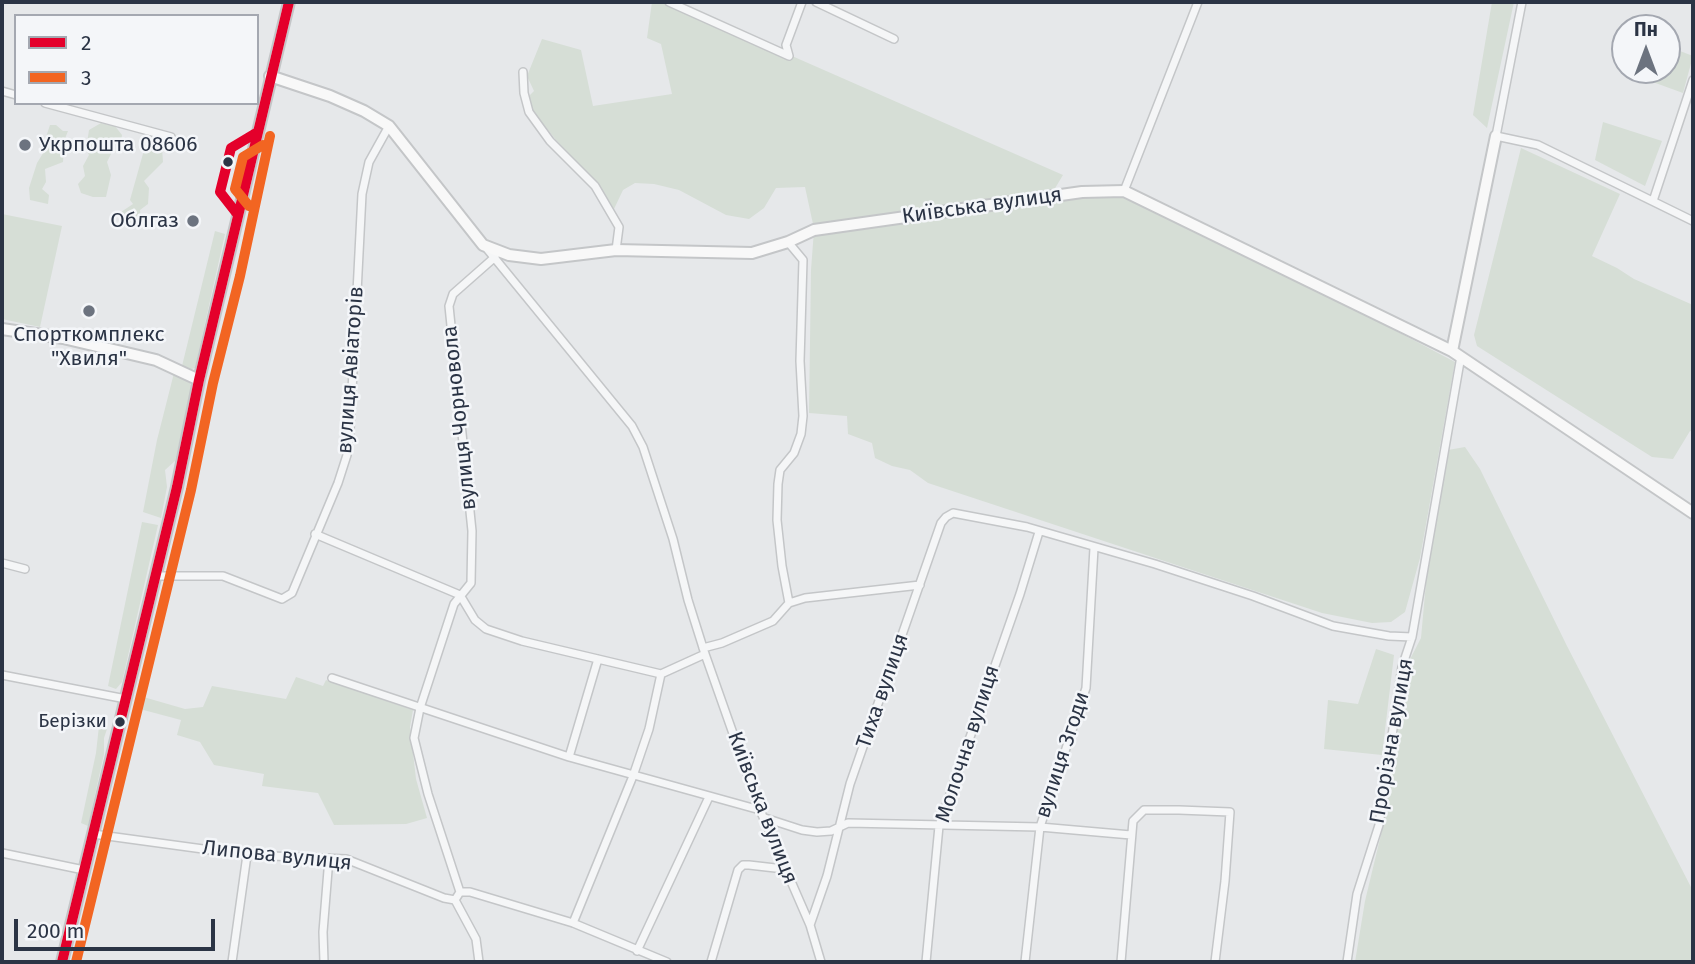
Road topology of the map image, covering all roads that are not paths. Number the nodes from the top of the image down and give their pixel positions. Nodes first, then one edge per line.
1 (289, 2) edge
2 (669, 2) edge
3 (803, 2) edge
4 (816, 2) edge
5 (1198, 2) edge
6 (1522, 2) edge
7 (894, 39) dead end
8 (523, 72) dead end
9 (271, 76) junction
10 (1693, 80) edge
11 (52, 105) edge
12 (388, 126) junction
13 (1496, 136) junction
14 (171, 137) dead end
15 (1124, 191) junction
16 (1653, 201) junction
17 (1693, 221) edge
18 (788, 243) junction
19 (483, 245) junction
20 (616, 250) junction
21 (495, 257) junction
22 (2, 329) edge
23 (1457, 354) junction
24 (199, 380) junction
25 (1693, 513) edge
26 (1039, 532) junction
27 (315, 534) junction
28 (1094, 548) junction
29 (2, 563) edge
30 (25, 569) dead end
31 (156, 576) junction
32 (920, 585) junction
33 (460, 595) junction
34 (789, 603) junction
35 (1412, 638) junction
36 (704, 651) junction
37 (598, 660) junction
38 (661, 674) junction
39 (2, 675) edge
40 (332, 678) dead end
41 (126, 699) junction
42 (420, 708) junction
43 (569, 757) junction
44 (633, 776) junction
45 (709, 797) junction
46 (760, 810) junction
47 (765, 818) junction
48 (939, 826) junction
49 (1040, 827) junction
50 (839, 828) junction
51 (93, 834) junction
52 (1131, 835) junction
53 (2, 853) edge
54 (247, 855) junction
55 (329, 858) junction
56 (784, 869) junction
57 (84, 870) junction
58 (460, 892) junction
59 (455, 900) junction
60 (573, 923) junction
61 (810, 925) junction
62 (637, 951) junction
63 (62, 962) edge
64 (233, 962) edge
65 (324, 962) edge
66 (479, 962) edge
67 (667, 962) edge
68 (711, 962) edge
69 (821, 962) edge
70 (926, 962) edge
71 (1025, 962) edge
72 (1121, 962) edge
73 (1215, 962) edge
74 (1347, 962) edge

1 - 9 street
2 - 3 street
4 - 7 street
5 - 15 street
6 - 13 street
8 - 20 street
9 - 12 street, Київська вулиця
9 - 24 street
10 - 16 street
11 - 14 street
12 - 19 street, Київська вулиця
12 - 27 street, вулиця Авіаторів
13 - 16 street
13 - 23 street
15 - 18 street, Київська вулиця
15 - 23 street, Київська вулиця
16 - 17 street
18 - 20 street, Київська вулиця
18 - 34 street
19 - 20 street, Київська вулиця
19 - 21 street, Київська вулиця
21 - 33 street, вулиця Чорновола
21 - 36 street, Київська вулиця
22 - 24 street
23 - 25 street, Київська вулиця
23 - 35 street
24 - 31 street
26 - 28 street, Прорізна вулиця
26 - 32 street, Тиха вулиця
26 - 48 street, Молочна вулиця
27 - 31 street, вулиця Авіаторів
27 - 33 street
28 - 35 street, Прорізна вулиця
28 - 49 street, вулиця Згоди
29 - 30 street
31 - 41 street
32 - 34 street
32 - 50 street, Тиха вулиця
33 - 37 street
33 - 42 street, вулиця Чорновола
34 - 36 street
35 - 74 street, Прорізна вулиця
36 - 38 street
36 - 46 street, Київська вулиця
37 - 38 street
37 - 43 street
38 - 44 street
39 - 41 street
40 - 42 street
41 - 51 street
42 - 43 street
42 - 58 street, вулиця Чорновола
43 - 44 street
44 - 45 street
44 - 60 street
45 - 46 street
45 - 62 street
46 - 47 street, Київська вулиця
47 - 50 street
47 - 56 street, Київська вулиця
48 - 49 street
48 - 50 street
48 - 70 street, Молочна вулиця
49 - 52 street
49 - 71 street, вулиця Згоди
50 - 61 street, Тиха вулиця
51 - 54 street, Липова вулиця
51 - 57 street
52 - 72 street
52 - 73 street
53 - 57 street
54 - 55 street, Липова вулиця
54 - 64 street
55 - 59 street, Липова вулиця
55 - 65 street
56 - 61 street, Київська вулиця
56 - 68 street
57 - 63 street
58 - 59 street
58 - 60 street
59 - 66 street
60 - 62 street
61 - 69 street, Київська вулиця
62 - 67 street

